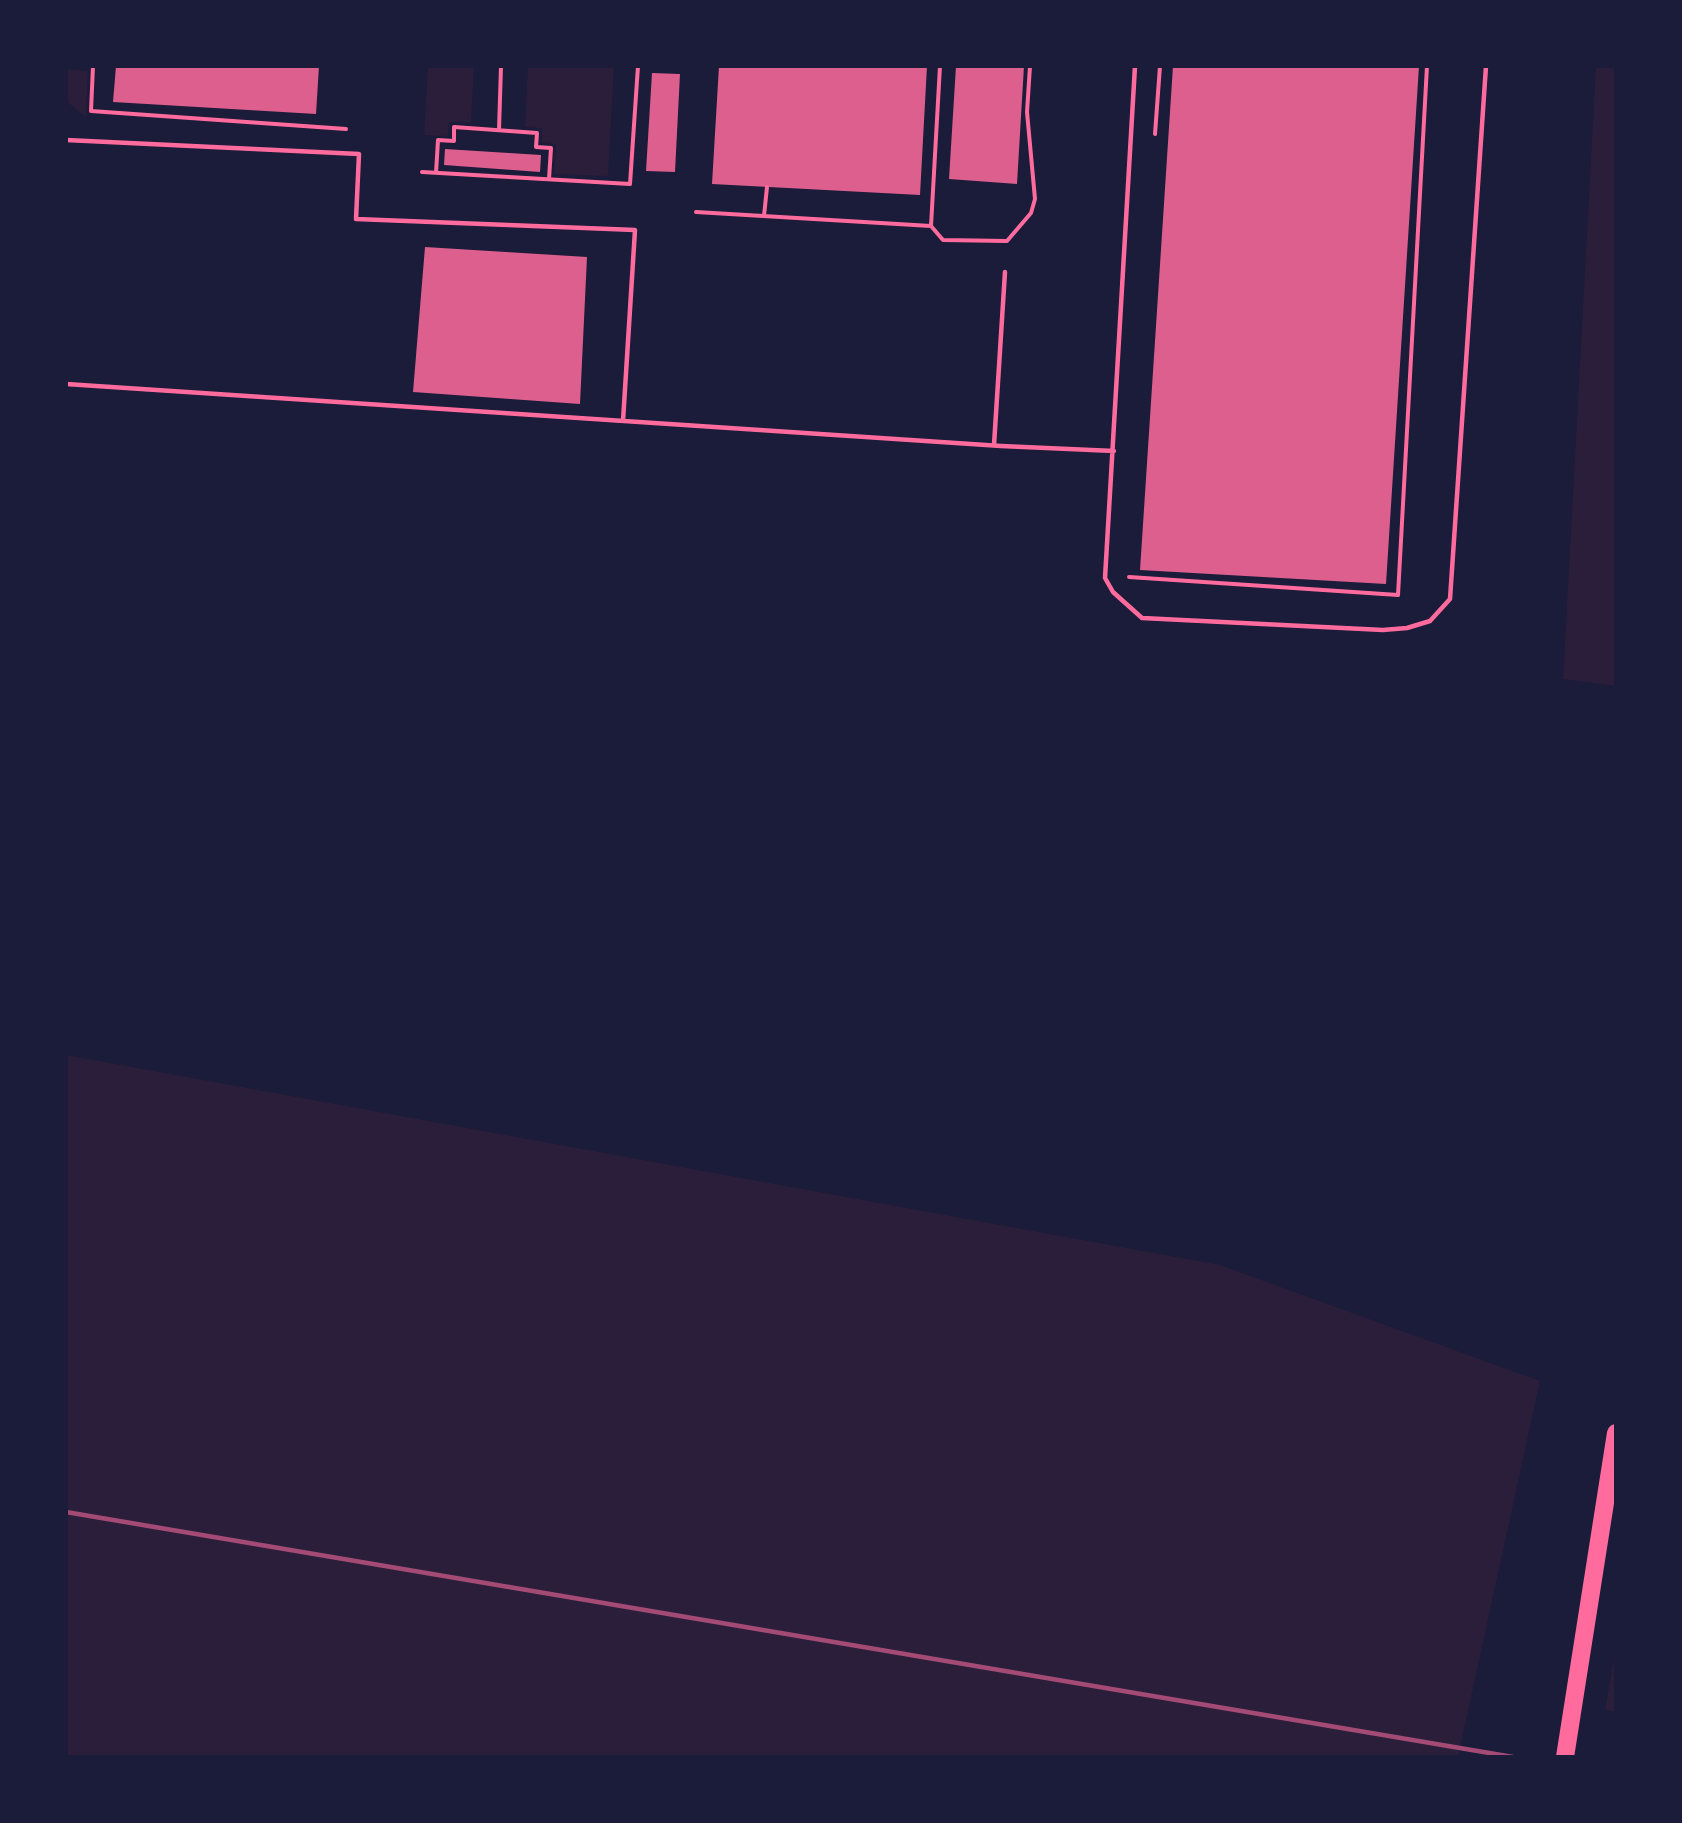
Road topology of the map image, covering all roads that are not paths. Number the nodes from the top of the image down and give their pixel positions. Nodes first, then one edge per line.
1 (1135, 66) edge
2 (1486, 66) edge
3 (66, 140) edge
4 (1005, 272) dead end
5 (66, 384) edge
6 (623, 421) junction
7 (994, 444) junction
8 (1114, 451) junction
9 (1616, 1433) edge
10 (1565, 1757) edge

1 - 8 lane
2 - 8 lane
3 - 6 lane
4 - 7 lane
5 - 6 lane
6 - 7 lane
7 - 8 lane
9 - 10 highway

